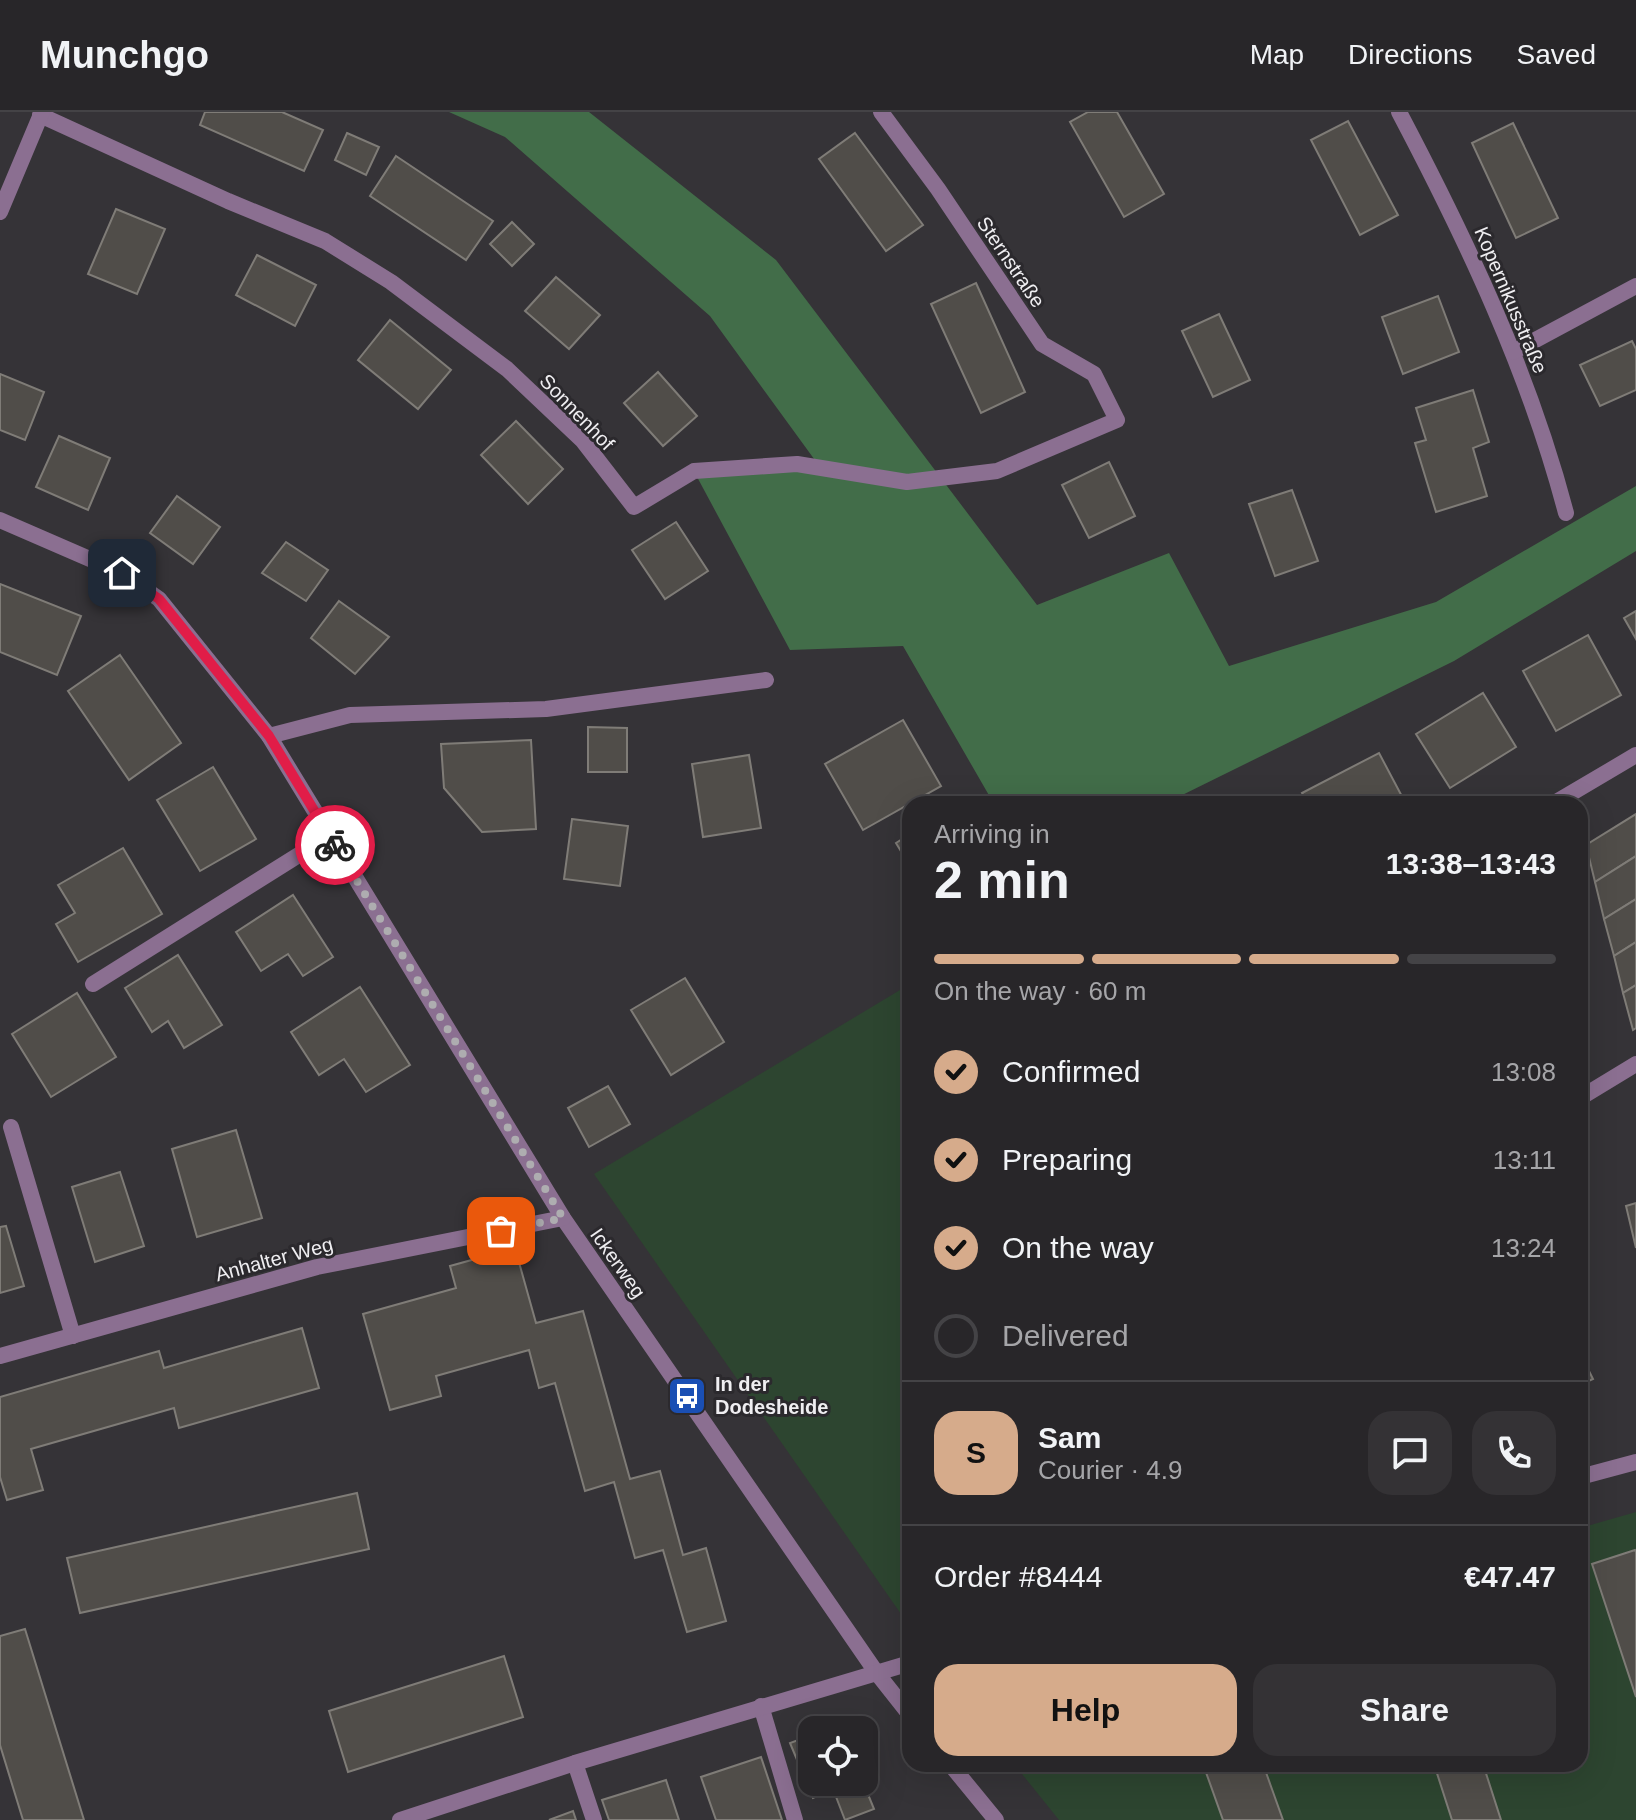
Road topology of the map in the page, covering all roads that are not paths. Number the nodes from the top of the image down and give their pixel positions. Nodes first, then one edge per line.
1 (881, 112) edge
2 (1399, 112) edge
3 (41, 114) edge
4 (0, 212) edge
5 (1636, 286) edge
6 (1513, 352) junction
7 (1117, 420) joint
8 (1566, 513) dead end
9 (0, 520) edge
10 (766, 680) dead end
11 (269, 736) junction
12 (1636, 755) edge
13 (1567, 796) edge
14 (329, 836) junction
15 (93, 984) dead end
16 (1636, 1064) edge
17 (1588, 1093) edge
18 (11, 1127) dead end
19 (563, 1218) junction
20 (73, 1336) junction
21 (0, 1356) edge
22 (1636, 1462) edge
23 (1588, 1475) edge
24 (902, 1665) edge
25 (876, 1672) junction
26 (902, 1705) edge
27 (761, 1706) junction
28 (575, 1763) junction
29 (957, 1772) edge
30 (400, 1820) edge
31 (594, 1820) edge
32 (795, 1820) edge
33 (996, 1820) edge

1 - 7 street, Sternstraße
2 - 6 street, Kopernikusstraße
3 - 4 street
3 - 7 street, Sonnenhof
5 - 6 street
6 - 8 street, Kopernikusstraße
9 - 11 street, Ickerweg
10 - 11 street
11 - 14 street, Ickerweg
12 - 13 street
14 - 15 street
14 - 19 street, Ickerweg
16 - 17 street
18 - 20 street
19 - 20 street, Anhalter Weg
19 - 25 street, Ickerweg
20 - 21 street, Anhalter Weg
22 - 23 street
24 - 25 street
25 - 26 street, Ickerweg
25 - 27 street
27 - 28 street
27 - 32 street
28 - 30 street
28 - 31 street
29 - 33 street

